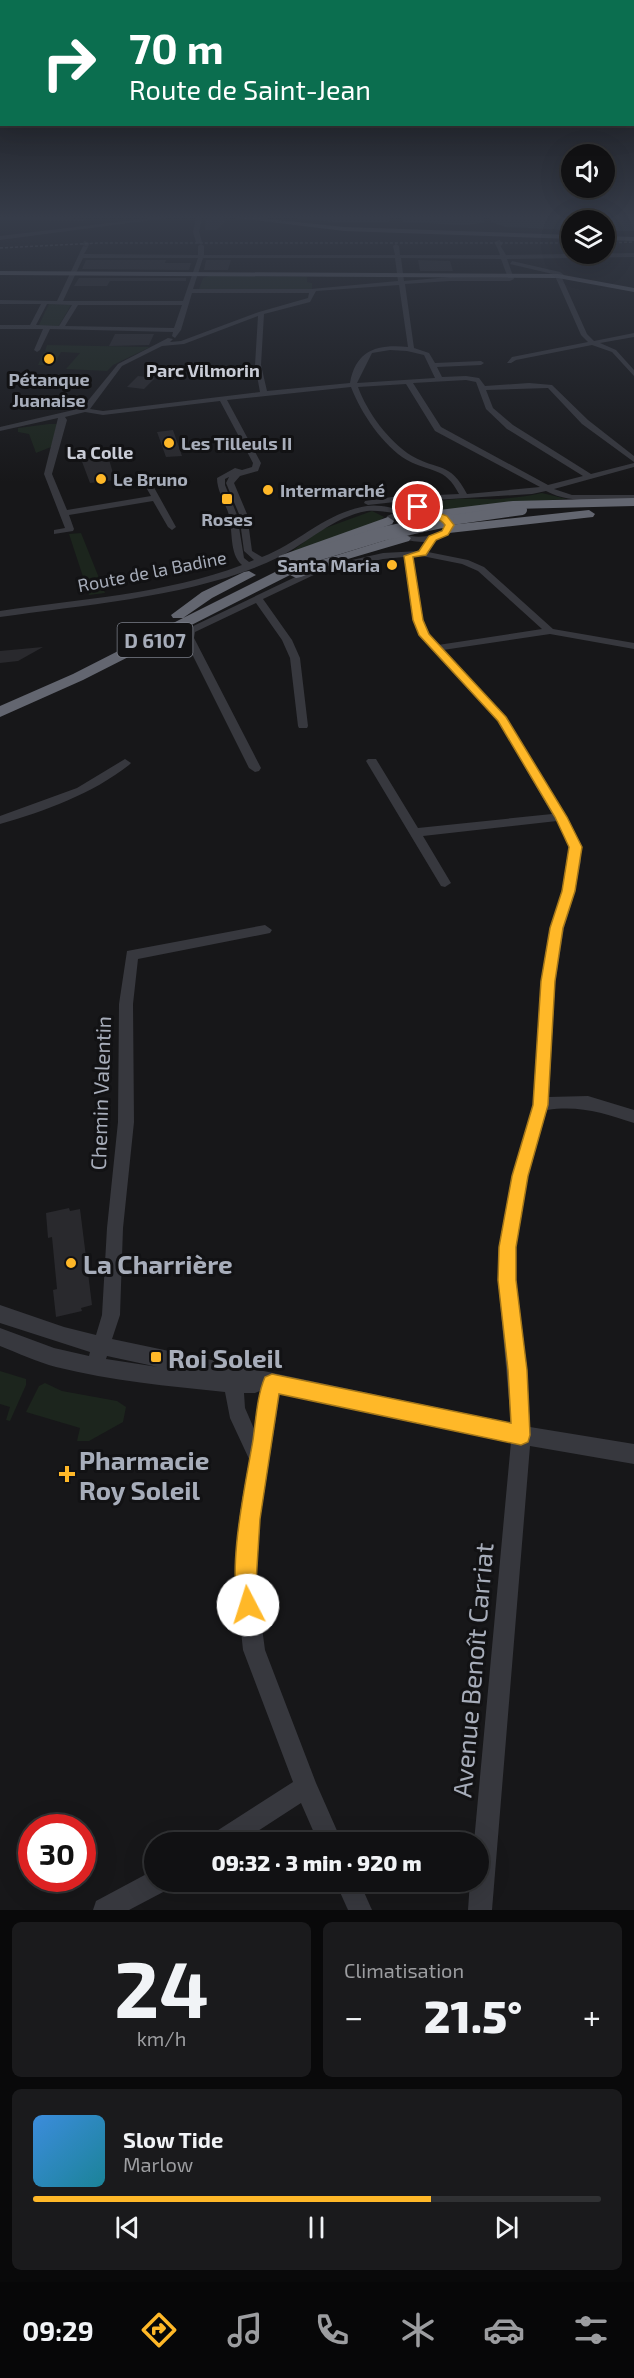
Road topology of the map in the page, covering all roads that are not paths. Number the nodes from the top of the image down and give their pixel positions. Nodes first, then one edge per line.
1 (44, 305) edge
2 (75, 305) edge
3 (185, 305) edge
4 (293, 305) edge
5 (404, 305) edge
6 (572, 305) edge
7 (261, 314) junction
8 (0, 327) edge
9 (33, 327) junction
10 (47, 328) junction
11 (61, 328) junction
12 (634, 335) edge
13 (175, 337) junction
14 (593, 343) junction
15 (161, 347) junction
16 (411, 348) junction
17 (37, 350) dead end
18 (509, 362) dead end
19 (481, 363) dead end
20 (432, 364) junction
21 (114, 371) junction
22 (125, 372) junction
23 (634, 374) edge
24 (439, 378) junction
25 (408, 381) junction
26 (353, 384) junction
27 (483, 388) junction
28 (264, 394) junction
29 (223, 400) junction
30 (88, 411) junction
31 (62, 418) junction
32 (0, 429) edge
33 (252, 456) junction
34 (634, 460) edge
35 (634, 465) edge
36 (590, 476) junction
37 (147, 482) dead end
38 (549, 488) junction
39 (464, 496) junction
40 (447, 497) junction
41 (634, 497) edge
42 (156, 498) junction
43 (634, 502) edge
44 (424, 508) junction
45 (634, 509) edge
46 (523, 512) junction
47 (64, 513) junction
48 (243, 514) junction
49 (439, 514) junction
50 (233, 515) junction
51 (389, 516) junction
52 (172, 527) dead end
53 (449, 529) junction
54 (57, 532) dead end
55 (302, 537) junction
56 (405, 538) junction
57 (426, 544) junction
58 (408, 556) junction
59 (303, 560) junction
60 (262, 561) junction
61 (249, 567) junction
62 (257, 597) junction
63 (0, 614) edge
64 (169, 620) junction
65 (184, 625) junction
66 (550, 631) junction
67 (634, 646) edge
68 (436, 648) junction
69 (0, 702) edge
70 (0, 712) edge
71 (303, 726) dead end
72 (372, 761) dead end
73 (125, 763) dead end
74 (255, 768) dead end
75 (561, 817) junction
76 (0, 820) edge
77 (414, 833) junction
78 (445, 883) dead end
79 (265, 930) dead end
80 (540, 1105) junction
81 (634, 1117) edge
82 (4, 1318) edge
83 (0, 1337) edge
84 (103, 1346) junction
85 (95, 1366) junction
86 (237, 1380) junction
87 (272, 1383) junction
88 (521, 1435) junction
89 (634, 1454) edge
90 (258, 1457) junction
91 (306, 1787) junction
92 (236, 1832) edge
93 (326, 1832) edge
94 (144, 1889) edge
95 (352, 1892) edge
96 (105, 1910) edge
97 (360, 1910) edge
98 (480, 1910) edge

1 - 9 street
2 - 11 street
3 - 13 street
4 - 7 street
5 - 16 street
6 - 14 street
7 - 13 street
7 - 28 street
8 - 9 street
9 - 10 street
10 - 11 street
10 - 17 street
11 - 13 street
12 - 14 street
13 - 15 street
14 - 18 street
14 - 23 street
15 - 21 street
15 - 22 street
16 - 20 street
16 - 26 street
19 - 20 street
20 - 24 street
21 - 22 street
21 - 30 street
22 - 30 street
24 - 25 street
24 - 27 street
25 - 26 street
25 - 38 street
26 - 28 street
26 - 39 street
27 - 34 street
27 - 36 street
28 - 29 street
29 - 30 street
29 - 33 street
30 - 31 street
31 - 32 street
31 - 47 street
33 - 48 street
33 - 50 street
35 - 36 street, Route de la Badine
36 - 38 street, Route de la Badine
37 - 42 street
38 - 39 street, Route de la Badine
38 - 41 street
39 - 40 street, Route de la Badine
40 - 44 street, Route de la Badine
40 - 55 street, Route de la Badine
42 - 47 street
42 - 52 street
43 - 46 highway, D 6107
43 - 49 highway
44 - 49 street
44 - 51 street, Route de la Badine
45 - 46 highway, D 6107
45 - 53 highway
46 - 59 highway, D 6107, bridge
47 - 54 street
48 - 50 street
48 - 60 street
49 - 53 street
50 - 61 street
51 - 55 street, Route de la Badine
51 - 56 street
51 - 64 highway
53 - 57 street
55 - 60 street, Route de la Badine
56 - 57 street
56 - 65 highway
57 - 58 street
57 - 66 street
58 - 62 street
58 - 68 street, Avenue Benoît Carriat
59 - 64 highway, D 6107
59 - 65 highway, D 6107
60 - 61 street, Route de la Badine
61 - 63 street, Route de la Badine
62 - 71 street
62 - 74 street
64 - 69 highway, D 6107
65 - 70 highway, D 6107
66 - 67 street
66 - 68 street
68 - 75 street, Avenue Benoît Carriat
72 - 77 street
73 - 76 street
75 - 77 street
75 - 80 street, Avenue Benoît Carriat
77 - 78 street
79 - 84 street, Chemin Valentin
80 - 81 street
80 - 88 street, Avenue Benoît Carriat
82 - 84 street
83 - 85 street
84 - 85 street, Chemin Valentin
84 - 86 street
85 - 86 street
86 - 87 street
86 - 90 street
87 - 88 street
87 - 90 street
88 - 89 street
88 - 98 street, Avenue Benoît Carriat
90 - 91 street
91 - 92 street
91 - 93 street
94 - 96 street
95 - 97 street

